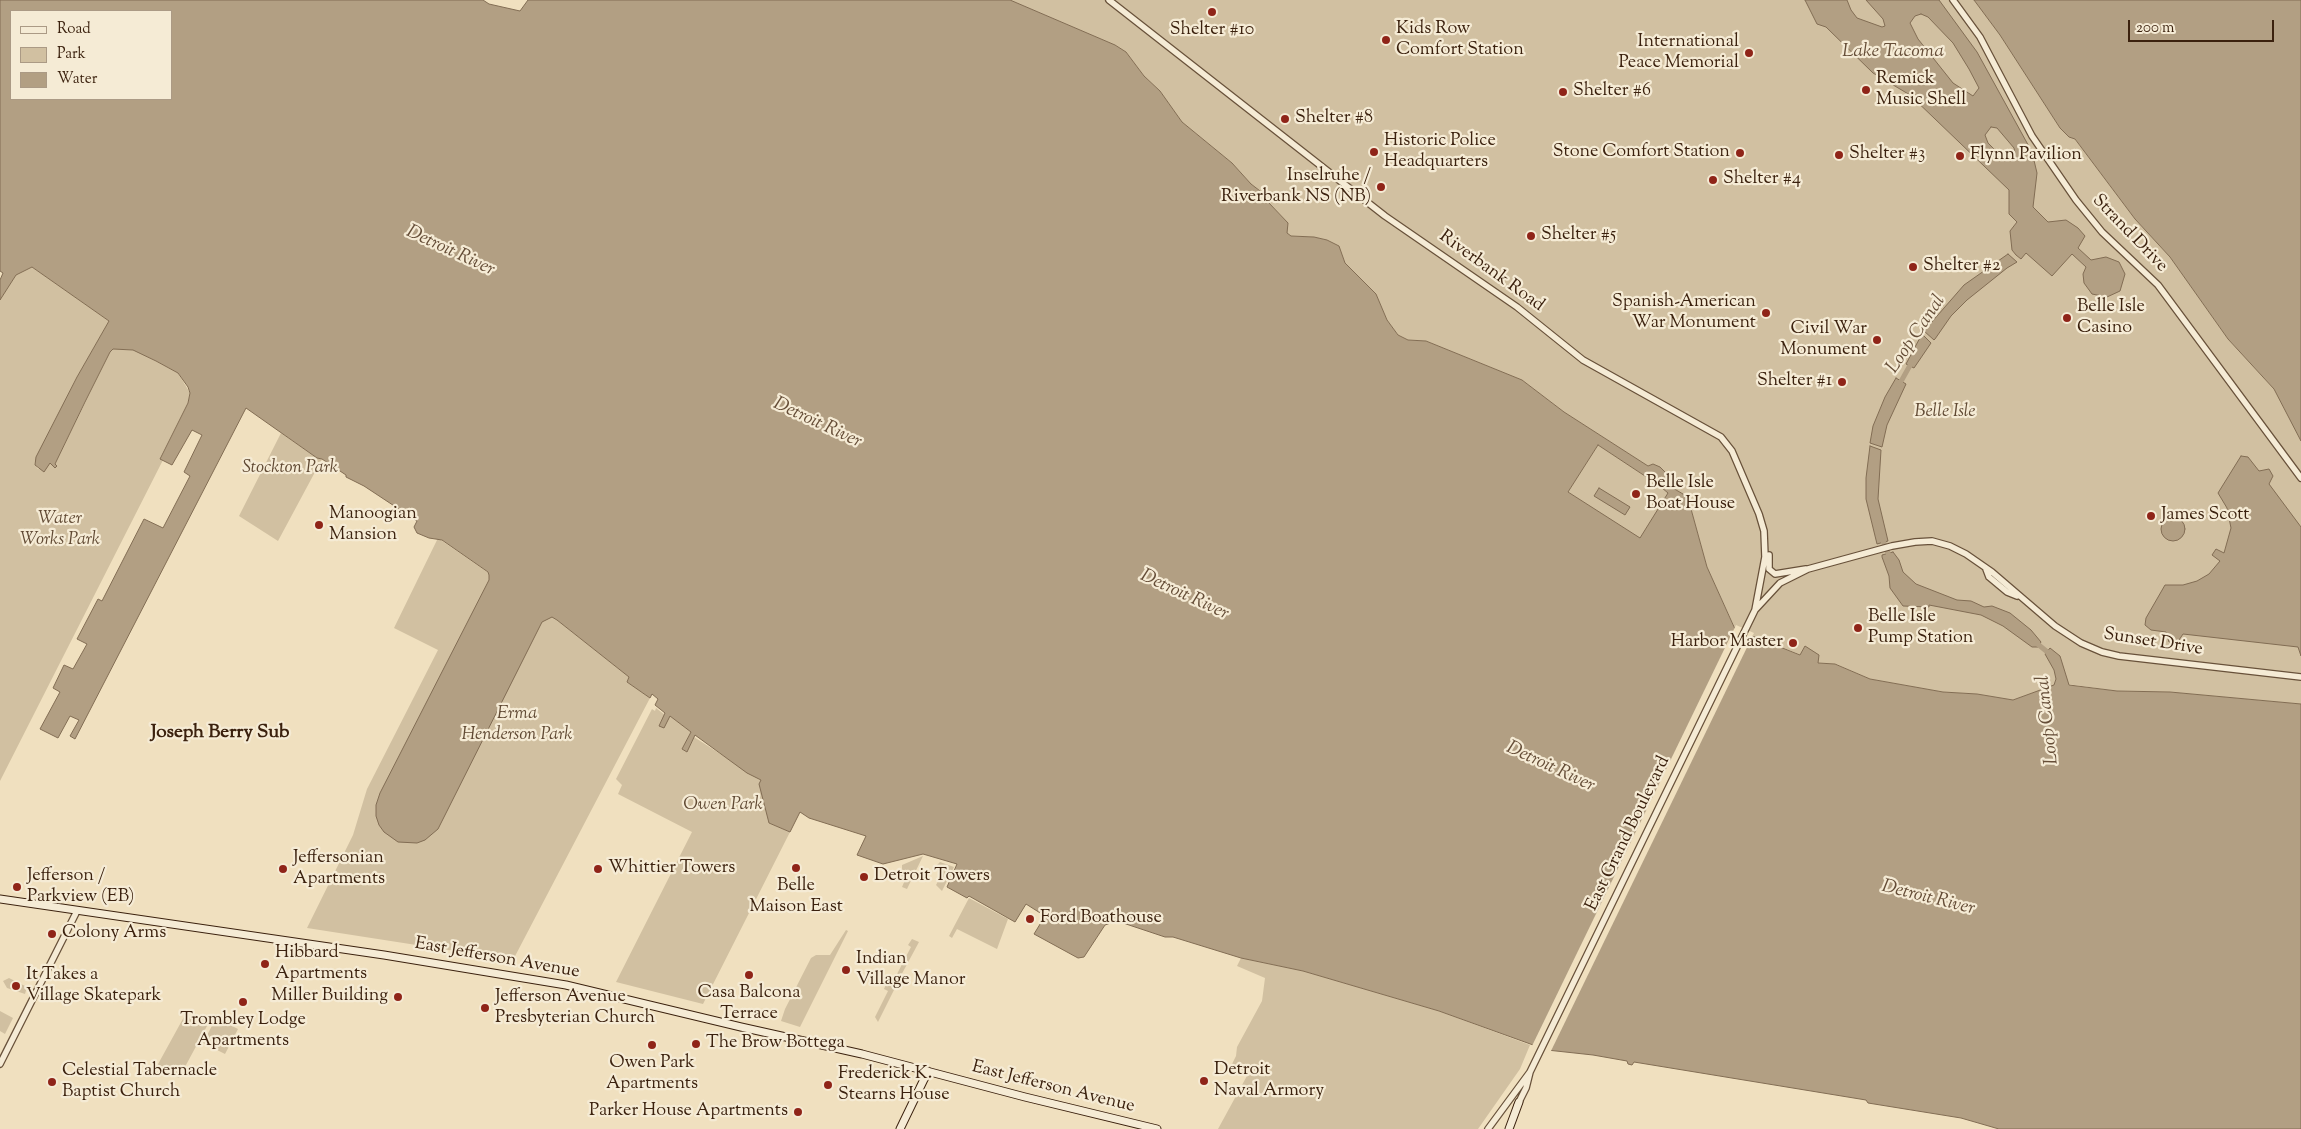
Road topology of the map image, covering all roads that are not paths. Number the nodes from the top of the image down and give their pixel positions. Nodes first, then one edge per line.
1 (1109, 0) edge
2 (1953, 0) edge
3 (2301, 478) edge
4 (1765, 538) junction
5 (1808, 568) junction
6 (1754, 612) junction
7 (2301, 677) edge
8 (0, 899) edge
9 (77, 911) junction
10 (0, 1064) edge
11 (928, 1072) junction
12 (1530, 1072) junction
13 (1519, 1102) joint
14 (900, 1129) edge
15 (1157, 1129) edge
16 (1488, 1129) edge
17 (1507, 1129) edge

1 - 4 street, Riverbank Road
2 - 3 street, Strand Drive
4 - 5 street
4 - 6 street, Riverbank Road
5 - 6 street, Sunset Drive
5 - 7 street, Sunset Drive
6 - 12 street, East Grand Boulevard
8 - 9 main road, East Jefferson Avenue
9 - 10 street
9 - 11 main road, East Jefferson Avenue
11 - 14 main road
11 - 15 main road, East Jefferson Avenue
12 - 13 street, East Grand Boulevard
12 - 16 street, East Grand Boulevard
13 - 17 main road

